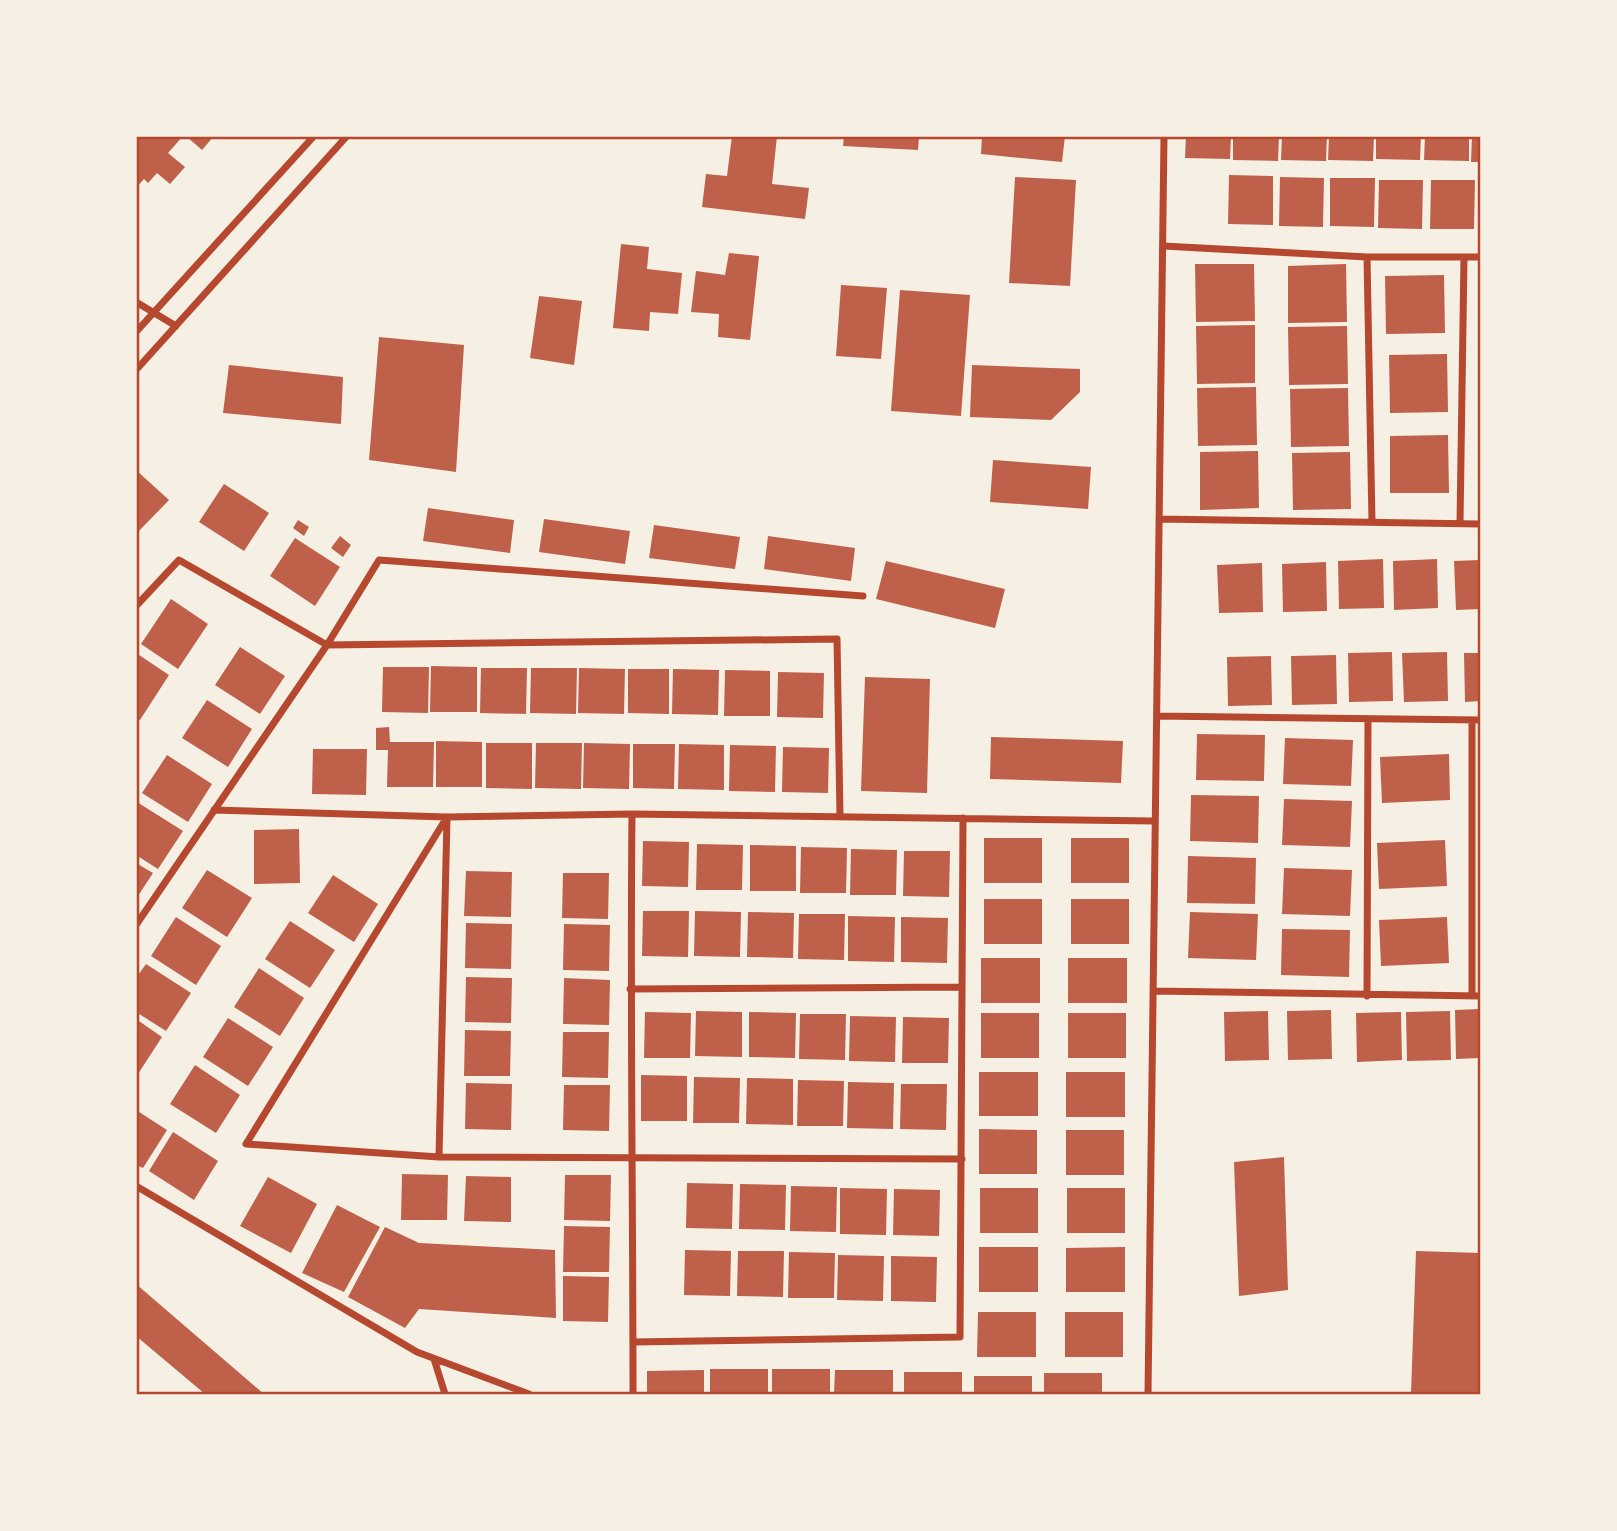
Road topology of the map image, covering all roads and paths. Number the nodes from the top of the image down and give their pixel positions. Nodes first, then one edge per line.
1 (314, 136) edge
2 (347, 136) edge
3 (1164, 136) edge
4 (1163, 246) junction
5 (1367, 257) junction
6 (1464, 257) junction
7 (1480, 257) edge
8 (136, 302) edge
9 (154, 313) junction
10 (176, 326) junction
11 (136, 332) edge
12 (136, 370) edge
13 (1159, 519) junction
14 (1372, 522) junction
15 (1460, 523) junction
16 (1480, 524) edge
17 (863, 596) dead end
18 (136, 606) edge
19 (327, 645) junction
20 (1157, 716) junction
21 (1368, 719) junction
22 (1476, 720) edge
23 (214, 810) junction
24 (632, 814) junction
25 (840, 816) junction
26 (447, 817) junction
27 (963, 818) junction
28 (1156, 821) junction
29 (136, 925) edge
30 (960, 987) junction
31 (630, 989) junction
32 (1153, 991) junction
33 (1367, 996) junction
34 (1476, 996) edge
35 (439, 1157) junction
36 (633, 1159) junction
37 (962, 1159) junction
38 (136, 1186) edge
39 (633, 1342) junction
40 (435, 1359) junction
41 (445, 1395) edge
42 (529, 1395) edge
43 (633, 1395) edge
44 (1148, 1395) edge

1 - 9 street
2 - 10 street
3 - 4 street
4 - 5 street
4 - 13 street
5 - 6 street
5 - 14 street
6 - 7 street
6 - 15 street
8 - 9 street
9 - 10 street
9 - 11 street
10 - 12 street
13 - 14 street
13 - 20 street
14 - 15 street
15 - 16 street
17 - 19 street
18 - 19 street
19 - 23 street
19 - 25 street
20 - 21 street
20 - 28 street
21 - 22 street
21 - 33 street
22 - 34 street
23 - 26 street
23 - 29 street
24 - 25 street
24 - 26 street
24 - 31 street
25 - 27 street
26 - 35 street
26 - 35 street
27 - 28 street
27 - 30 street
28 - 32 street
30 - 31 street
30 - 37 street
31 - 36 street
32 - 33 street
32 - 44 street
33 - 34 street
35 - 36 street
36 - 37 street
36 - 39 street
37 - 39 street
38 - 40 street
39 - 43 street
40 - 41 street
40 - 42 street

